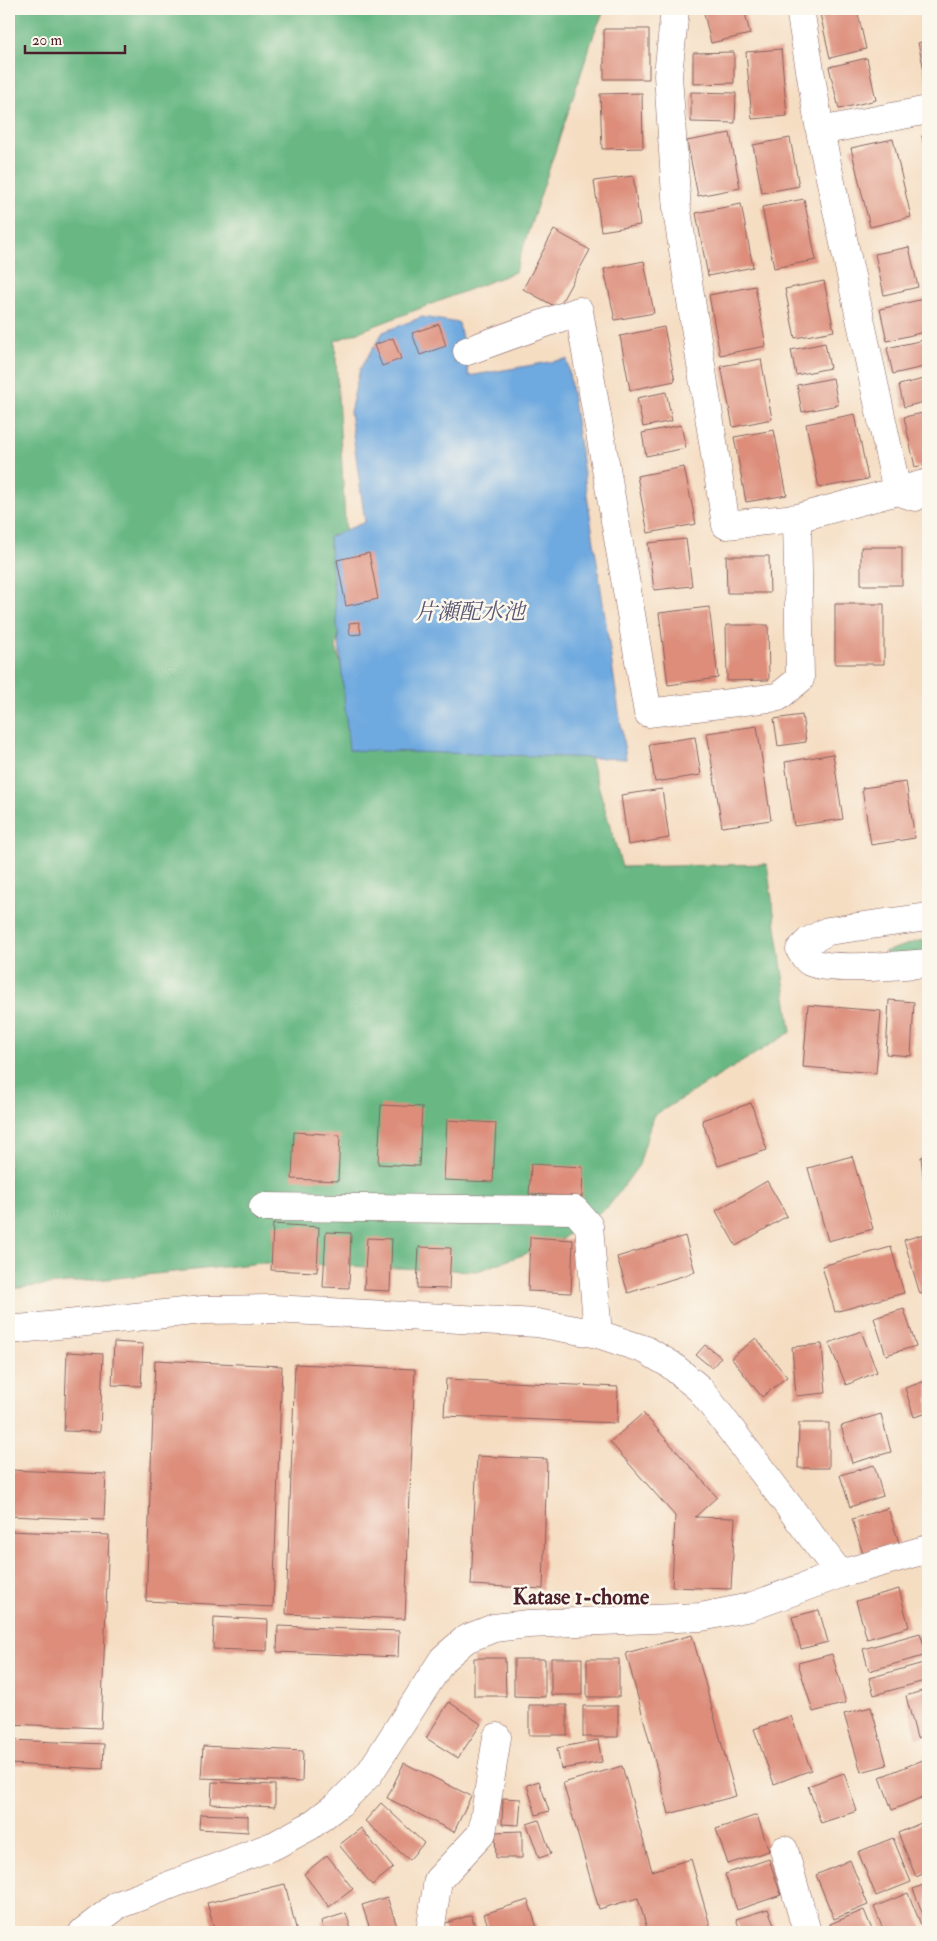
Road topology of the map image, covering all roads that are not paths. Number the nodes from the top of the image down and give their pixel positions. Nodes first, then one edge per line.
1 (675, 9) edge
2 (800, 9) edge
3 (928, 110) edge
4 (820, 131) junction
5 (467, 351) dead end
6 (928, 483) edge
7 (897, 491) junction
8 (928, 501) edge
9 (797, 518) junction
10 (928, 917) edge
11 (928, 962) edge
12 (263, 1207) dead end
13 (9, 1330) edge
14 (598, 1334) junction
15 (928, 1549) edge
16 (840, 1574) junction
17 (497, 1737) dead end
18 (784, 1850) dead end
19 (83, 1932) edge
20 (430, 1932) edge
21 (807, 1932) edge

1 - 9 street
2 - 4 street
3 - 4 street
4 - 7 street
5 - 9 street
6 - 7 street
7 - 8 street
7 - 9 street
10 - 11 street
12 - 14 street
13 - 14 street
14 - 16 street
15 - 16 street
16 - 19 street
17 - 20 street
18 - 21 street

